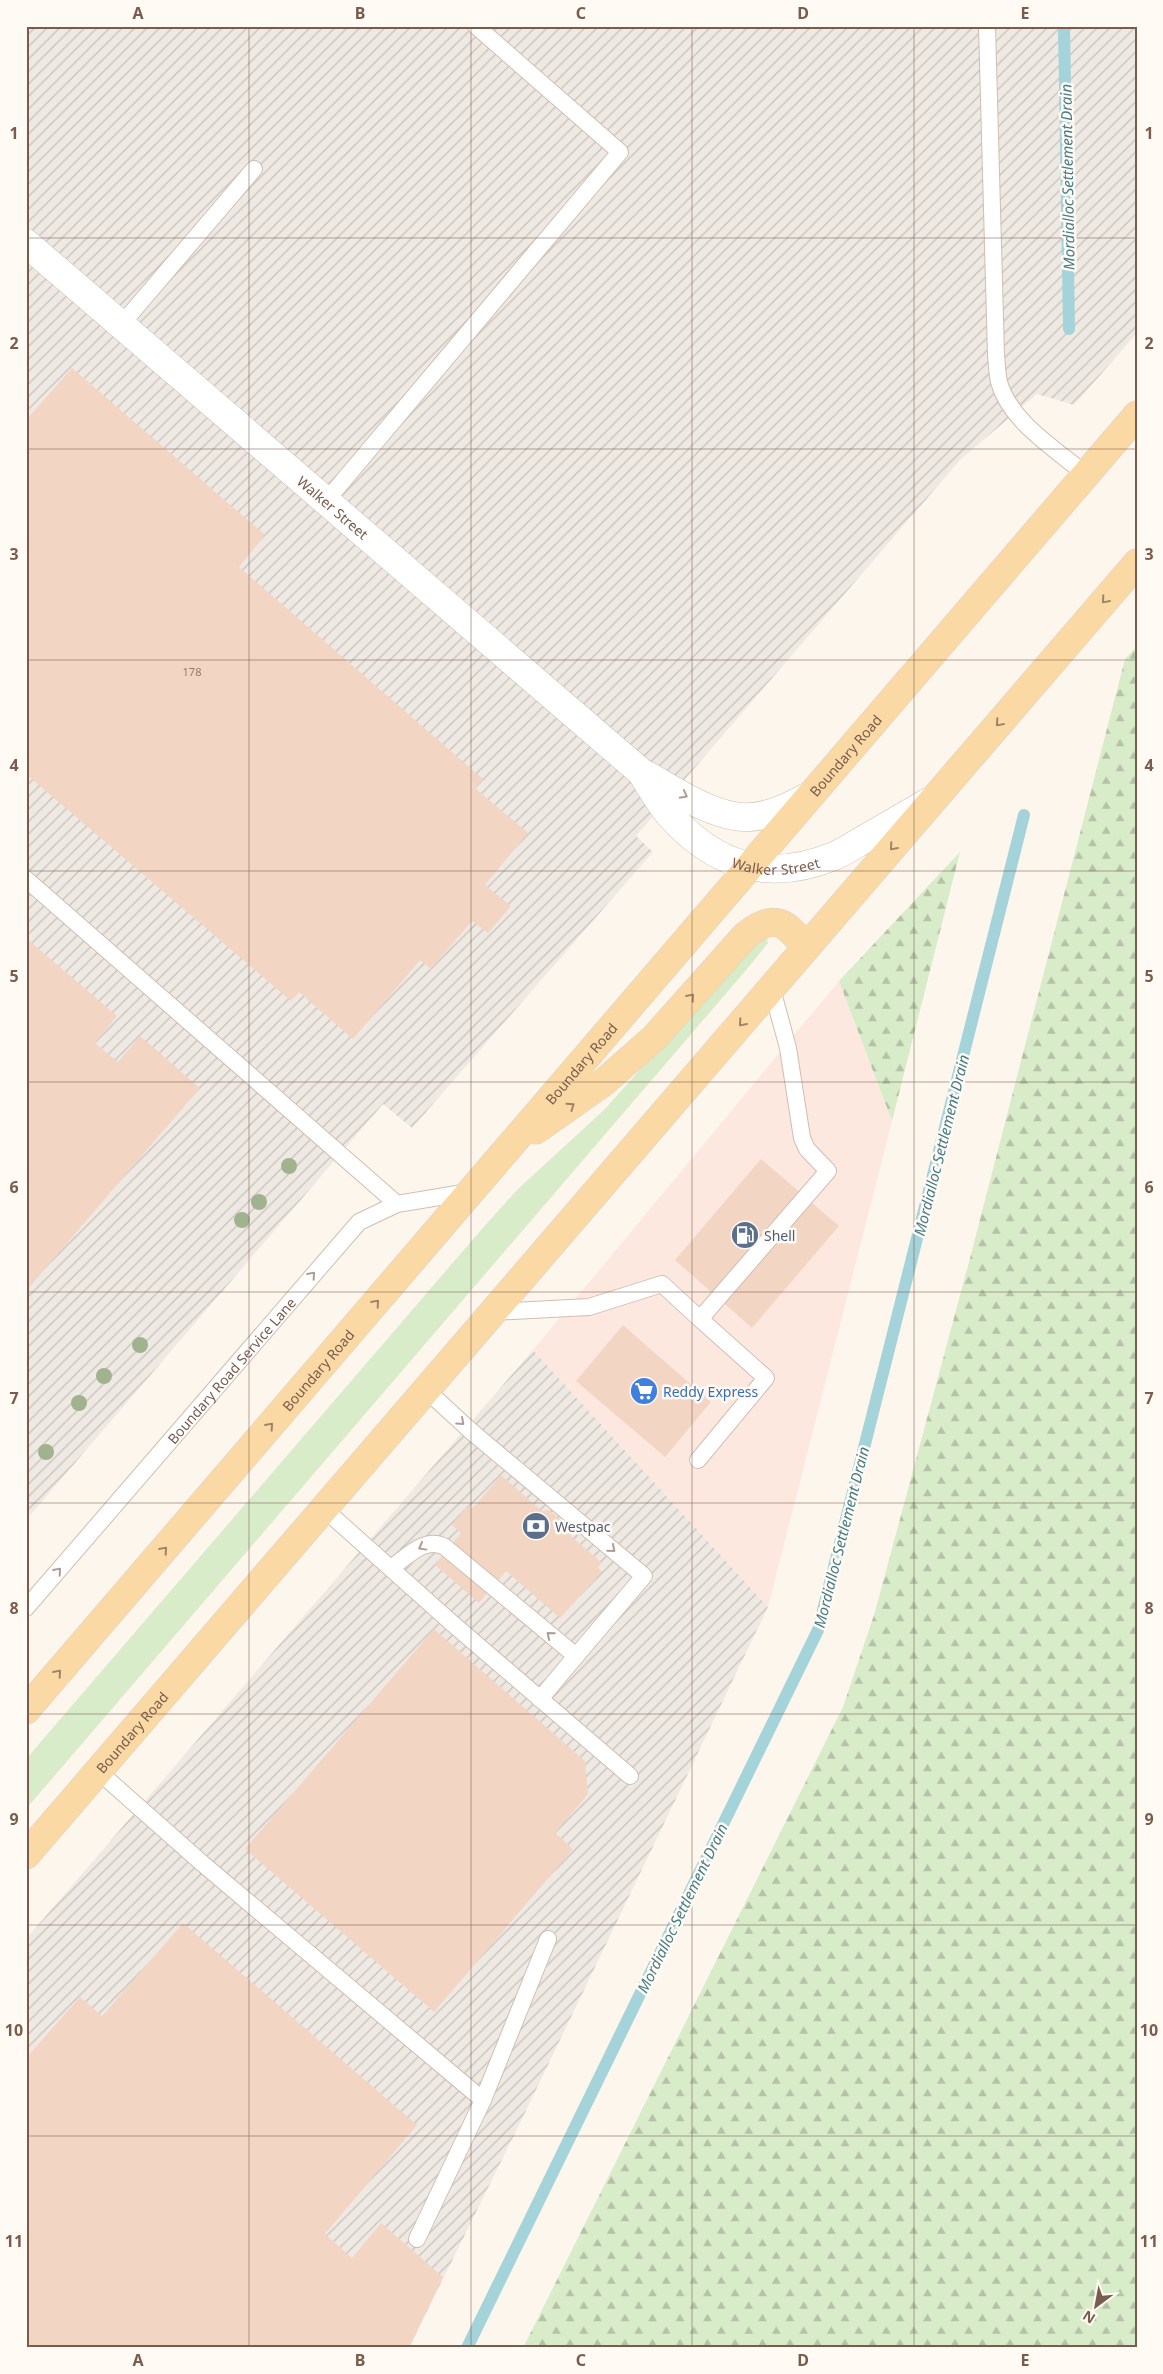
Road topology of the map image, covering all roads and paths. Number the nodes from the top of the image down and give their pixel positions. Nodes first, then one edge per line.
1 (476, 26) edge
2 (987, 26) edge
3 (254, 169) dead end
4 (26, 243) edge
5 (121, 325) junction
6 (1137, 415) edge
7 (1086, 474) junction
8 (326, 500) junction
9 (1137, 563) edge
10 (641, 772) junction
11 (807, 798) junction
12 (935, 799) junction
13 (748, 867) junction
14 (26, 879) edge
15 (806, 948) junction
16 (772, 989) junction
17 (503, 1154) junction
18 (471, 1192) junction
19 (397, 1204) junction
20 (492, 1312) junction
21 (700, 1319) junction
22 (425, 1389) junction
23 (698, 1460) dead end
24 (323, 1508) junction
25 (391, 1568) junction
26 (26, 1608) edge
27 (576, 1656) junction
28 (540, 1699) junction
29 (26, 1710) edge
30 (98, 1770) junction
31 (630, 1776) dead end
32 (26, 1855) edge
33 (548, 1939) dead end
34 (483, 2100) junction
35 (417, 2239) dead end

1 - 8 lane
2 - 7 lane
3 - 5 lane
4 - 5 street, Walker Street
5 - 8 street, Walker Street
6 - 7 main road, Boundary Road
7 - 11 main road, Boundary Road
8 - 10 street, Walker Street
9 -> 12 main road, Boundary Road
10 -> 11 street, Walker Street
10 - 13 street, Walker Street
11 - 13 main road, Boundary Road
12 - 13 street, Walker Street
12 -> 15 main road, Boundary Road
13 - 17 main road, Boundary Road
14 - 19 lane
15 - 16 main road, Boundary Road
17 -> 15 main road
16 -> 20 main road, Boundary Road
16 - 21 lane
17 - 18 main road, Boundary Road
18 - 19 lane, Boundary Road Service Lane
29 -> 18 main road, Boundary Road
26 -> 19 lane, Boundary Road Service Lane
20 - 21 lane
20 - 22 main road, Boundary Road
21 - 23 lane
22 - 24 main road, Boundary Road
22 -> 27 lane
24 - 25 lane
24 - 30 main road, Boundary Road
27 -> 25 lane
25 - 28 lane
27 - 28 lane
28 - 31 lane
30 - 32 main road, Boundary Road
30 - 34 lane
33 - 34 lane
34 - 35 lane

